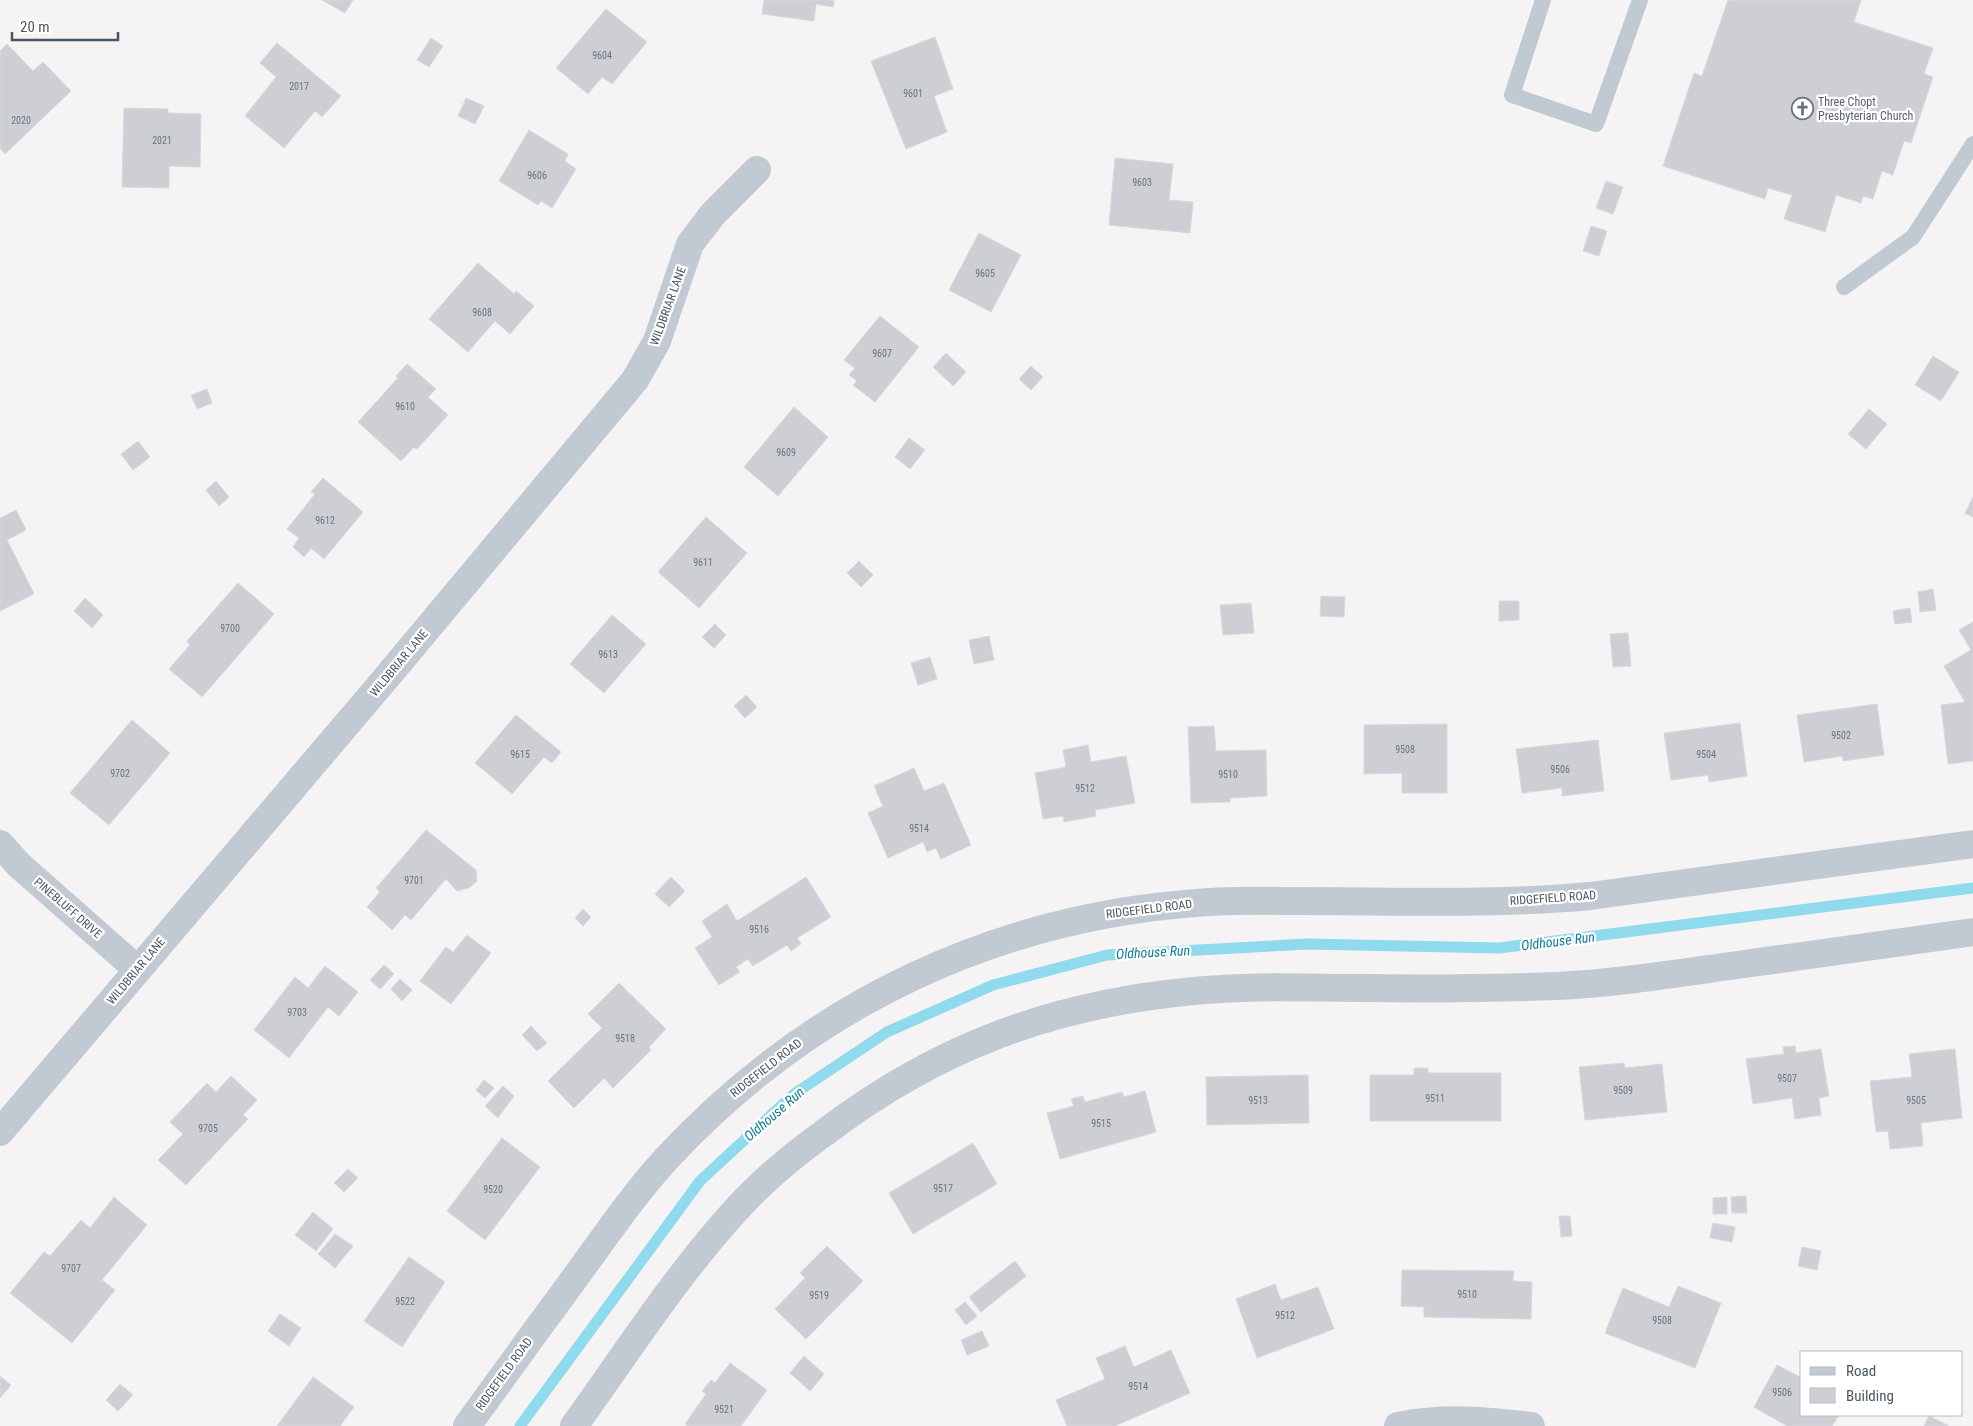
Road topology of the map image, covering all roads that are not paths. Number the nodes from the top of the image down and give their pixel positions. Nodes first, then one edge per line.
1 (1543, 0) edge
2 (1640, 0) edge
3 (1973, 144) edge
4 (757, 170) dead end
5 (1844, 287) dead end
6 (0, 844) edge
7 (1973, 844) edge
8 (1973, 932) edge
9 (138, 970) junction
10 (0, 1132) edge
11 (467, 1426) edge
12 (574, 1426) edge
13 (1398, 1426) edge
14 (1531, 1426) edge

1 - 2 lane
3 - 5 lane
4 - 9 street, WILDBRIAR LANE
6 - 9 street, PINEBLUFF DRIVE
7 - 11 street, RIDGEFIELD ROAD
8 - 12 street
9 - 10 street, WILDBRIAR LANE
13 - 14 street

